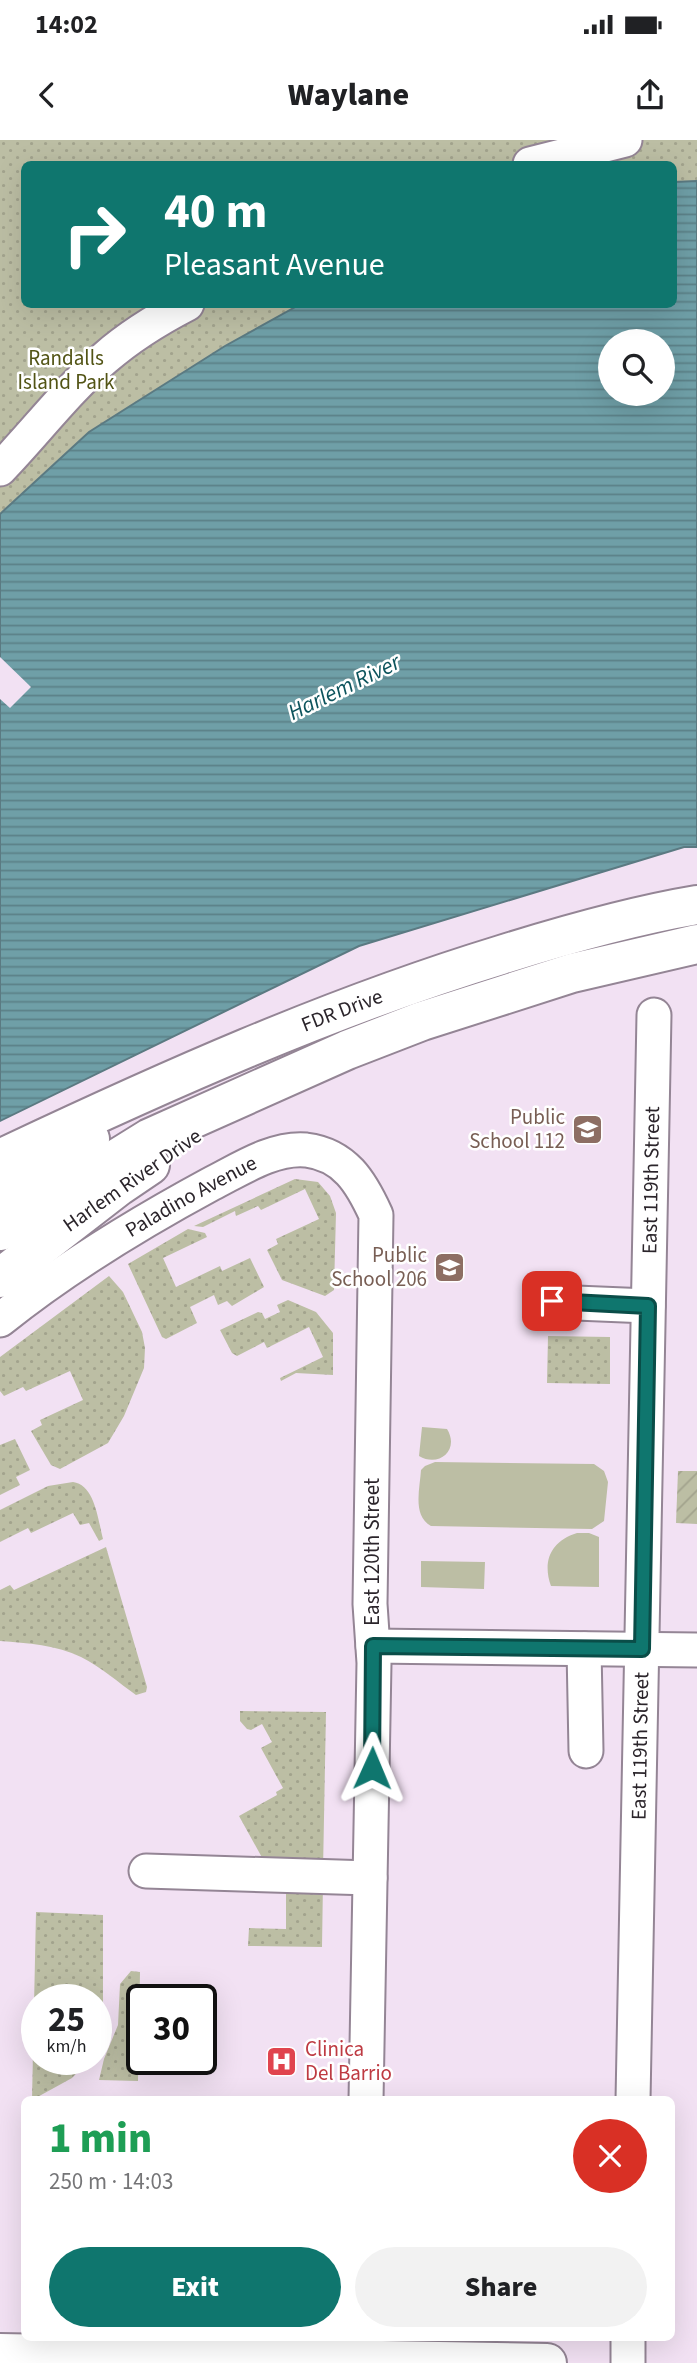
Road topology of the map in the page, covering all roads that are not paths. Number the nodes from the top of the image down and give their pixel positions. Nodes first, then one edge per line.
1 (625, 140) edge
2 (542, 161) edge
3 (179, 308) edge
4 (0, 469) edge
5 (697, 905) edge
6 (697, 944) edge
7 (654, 1015) dead end
8 (213, 1062) junction
9 (268, 1087) junction
10 (0, 1159) edge
11 (0, 1196) edge
12 (376, 1215) joint
13 (0, 1231) edge
14 (0, 1278) edge
15 (552, 1301) dead end
16 (648, 1306) junction
17 (0, 1320) edge
18 (373, 1646) junction
19 (584, 1649) junction
20 (642, 1649) junction
21 (697, 1650) edge
22 (586, 1751) dead end
23 (146, 1871) dead end
24 (370, 1878) junction
25 (366, 2096) edge
26 (633, 2096) edge
27 (628, 2341) edge
28 (0, 2353) edge
29 (365, 2353) edge
30 (326, 2361) edge
31 (547, 2363) edge
32 (628, 2363) edge

1 - 2 street
3 - 4 street
5 - 8 main road, FDR Drive
6 - 9 main road, FDR Drive
7 - 16 street, East 119th Street
8 - 10 main road, FDR Drive
8 - 11 main road
9 - 13 main road
9 - 14 main road, Harlem River Drive
12 - 17 street, Paladino Avenue
12 - 18 street, East 120th Street
15 - 16 street
16 - 20 street, East 119th Street
18 - 19 street
18 - 24 street, East 120th Street
19 - 20 street
19 - 22 street
20 - 21 street
20 - 26 street, East 119th Street
23 - 24 street
24 - 25 street, East 120th Street
27 - 32 street
28 - 30 main road
29 - 30 main road
29 - 31 main road

